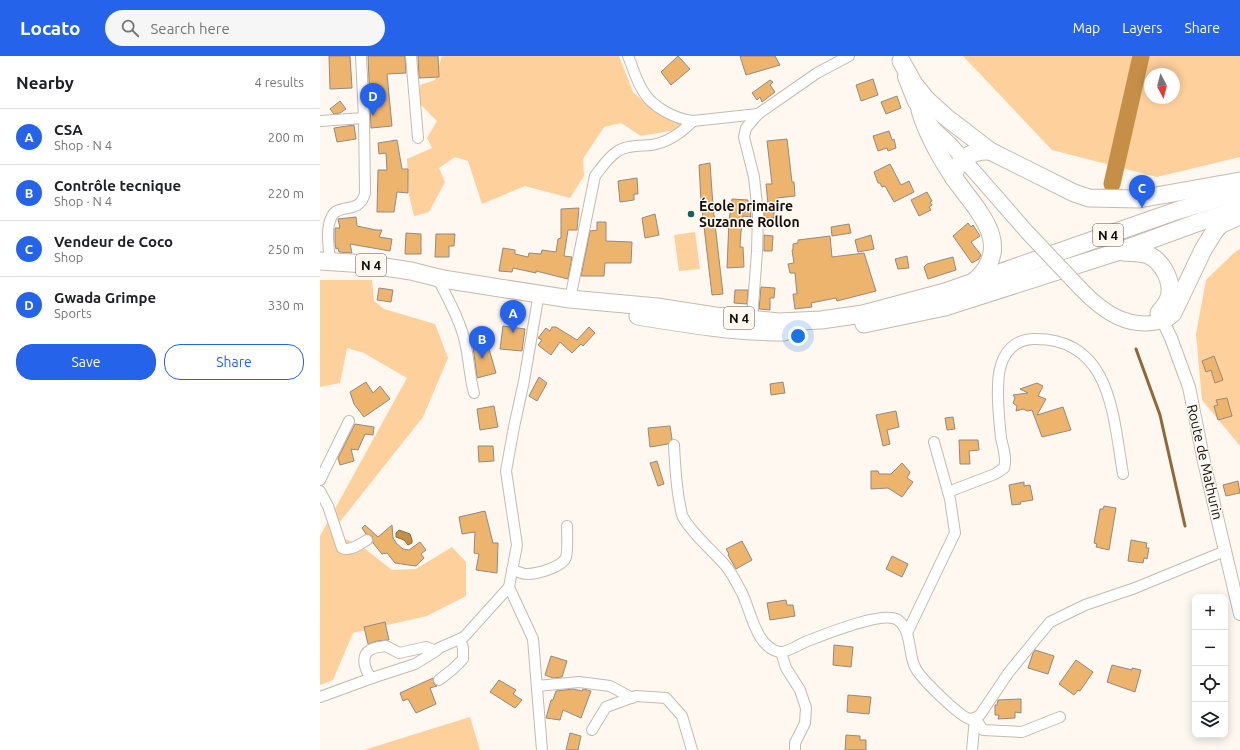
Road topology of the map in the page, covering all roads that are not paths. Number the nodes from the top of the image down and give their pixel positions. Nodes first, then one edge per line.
1 (361, 56) edge
2 (411, 56) edge
3 (628, 56) edge
4 (849, 56) edge
5 (900, 59) edge
6 (920, 110) junction
7 (938, 110) junction
8 (758, 114) junction
9 (364, 118) junction
10 (693, 121) junction
11 (320, 122) edge
12 (418, 138) dead end
13 (951, 145) junction
14 (990, 151) junction
15 (963, 159) junction
16 (953, 177) junction
17 (1240, 181) edge
18 (1240, 192) edge
19 (1240, 209) edge
20 (1240, 216) edge
21 (324, 228) edge
22 (1116, 252) junction
23 (323, 262) edge
24 (976, 280) junction
25 (440, 283) junction
26 (538, 299) junction
27 (570, 299) junction
28 (1161, 318) junction
29 (752, 319) junction
30 (474, 394) dead end
31 (349, 421) dead end
32 (934, 442) dead end
33 (674, 445) dead end
34 (1123, 474) dead end
35 (320, 480) edge
36 (320, 491) edge
37 (948, 492) junction
38 (568, 526) dead end
39 (367, 540) dead end
40 (1225, 551) junction
41 (512, 570) junction
42 (509, 587) junction
43 (1240, 614) edge
44 (907, 633) junction
45 (460, 639) junction
46 (436, 651) junction
47 (781, 652) junction
48 (372, 678) junction
49 (439, 680) dead end
50 (537, 686) junction
51 (320, 698) edge
52 (632, 698) junction
53 (1060, 717) dead end
54 (975, 718) junction
55 (592, 730) dead end
56 (542, 750) edge
57 (692, 750) edge
58 (795, 750) edge
59 (972, 750) edge

1 - 9 street
2 - 12 street
3 - 10 street
4 - 8 street
5 - 6 main road
5 - 7 highway
6 - 13 main road
6 - 16 highway
7 - 13 main road
7 - 14 highway
8 - 10 street
8 - 29 street
9 - 11 street
9 - 21 street
10 - 27 street
13 - 15 main road
14 - 15 highway
14 - 17 highway
15 - 16 highway
15 - 28 main road, bridge
16 - 24 highway
18 - 24 highway, N 4
19 - 22 highway, N 4
20 - 28 highway
21 - 23 street
22 - 26 highway, N 4
22 - 28 highway
23 - 25 highway, N 4
23 - 27 highway, N 4
24 - 29 highway, N 4
25 - 26 highway, N 4
25 - 30 street
26 - 41 street
27 - 29 highway, N 4
28 - 40 street, Route de Mathurin
31 - 35 street
32 - 37 street
33 - 47 street
34 - 37 street
36 - 39 street
37 - 44 street
38 - 41 street
40 - 43 street, Route de Mathurin
40 - 54 street
41 - 42 street
42 - 45 street
42 - 50 street
44 - 47 street
44 - 54 street
45 - 46 street
45 - 49 street
46 - 48 street
46 - 48 street
47 - 58 street
48 - 51 street
50 - 52 street
50 - 56 street
52 - 55 street
52 - 57 street
53 - 54 street
54 - 59 street

